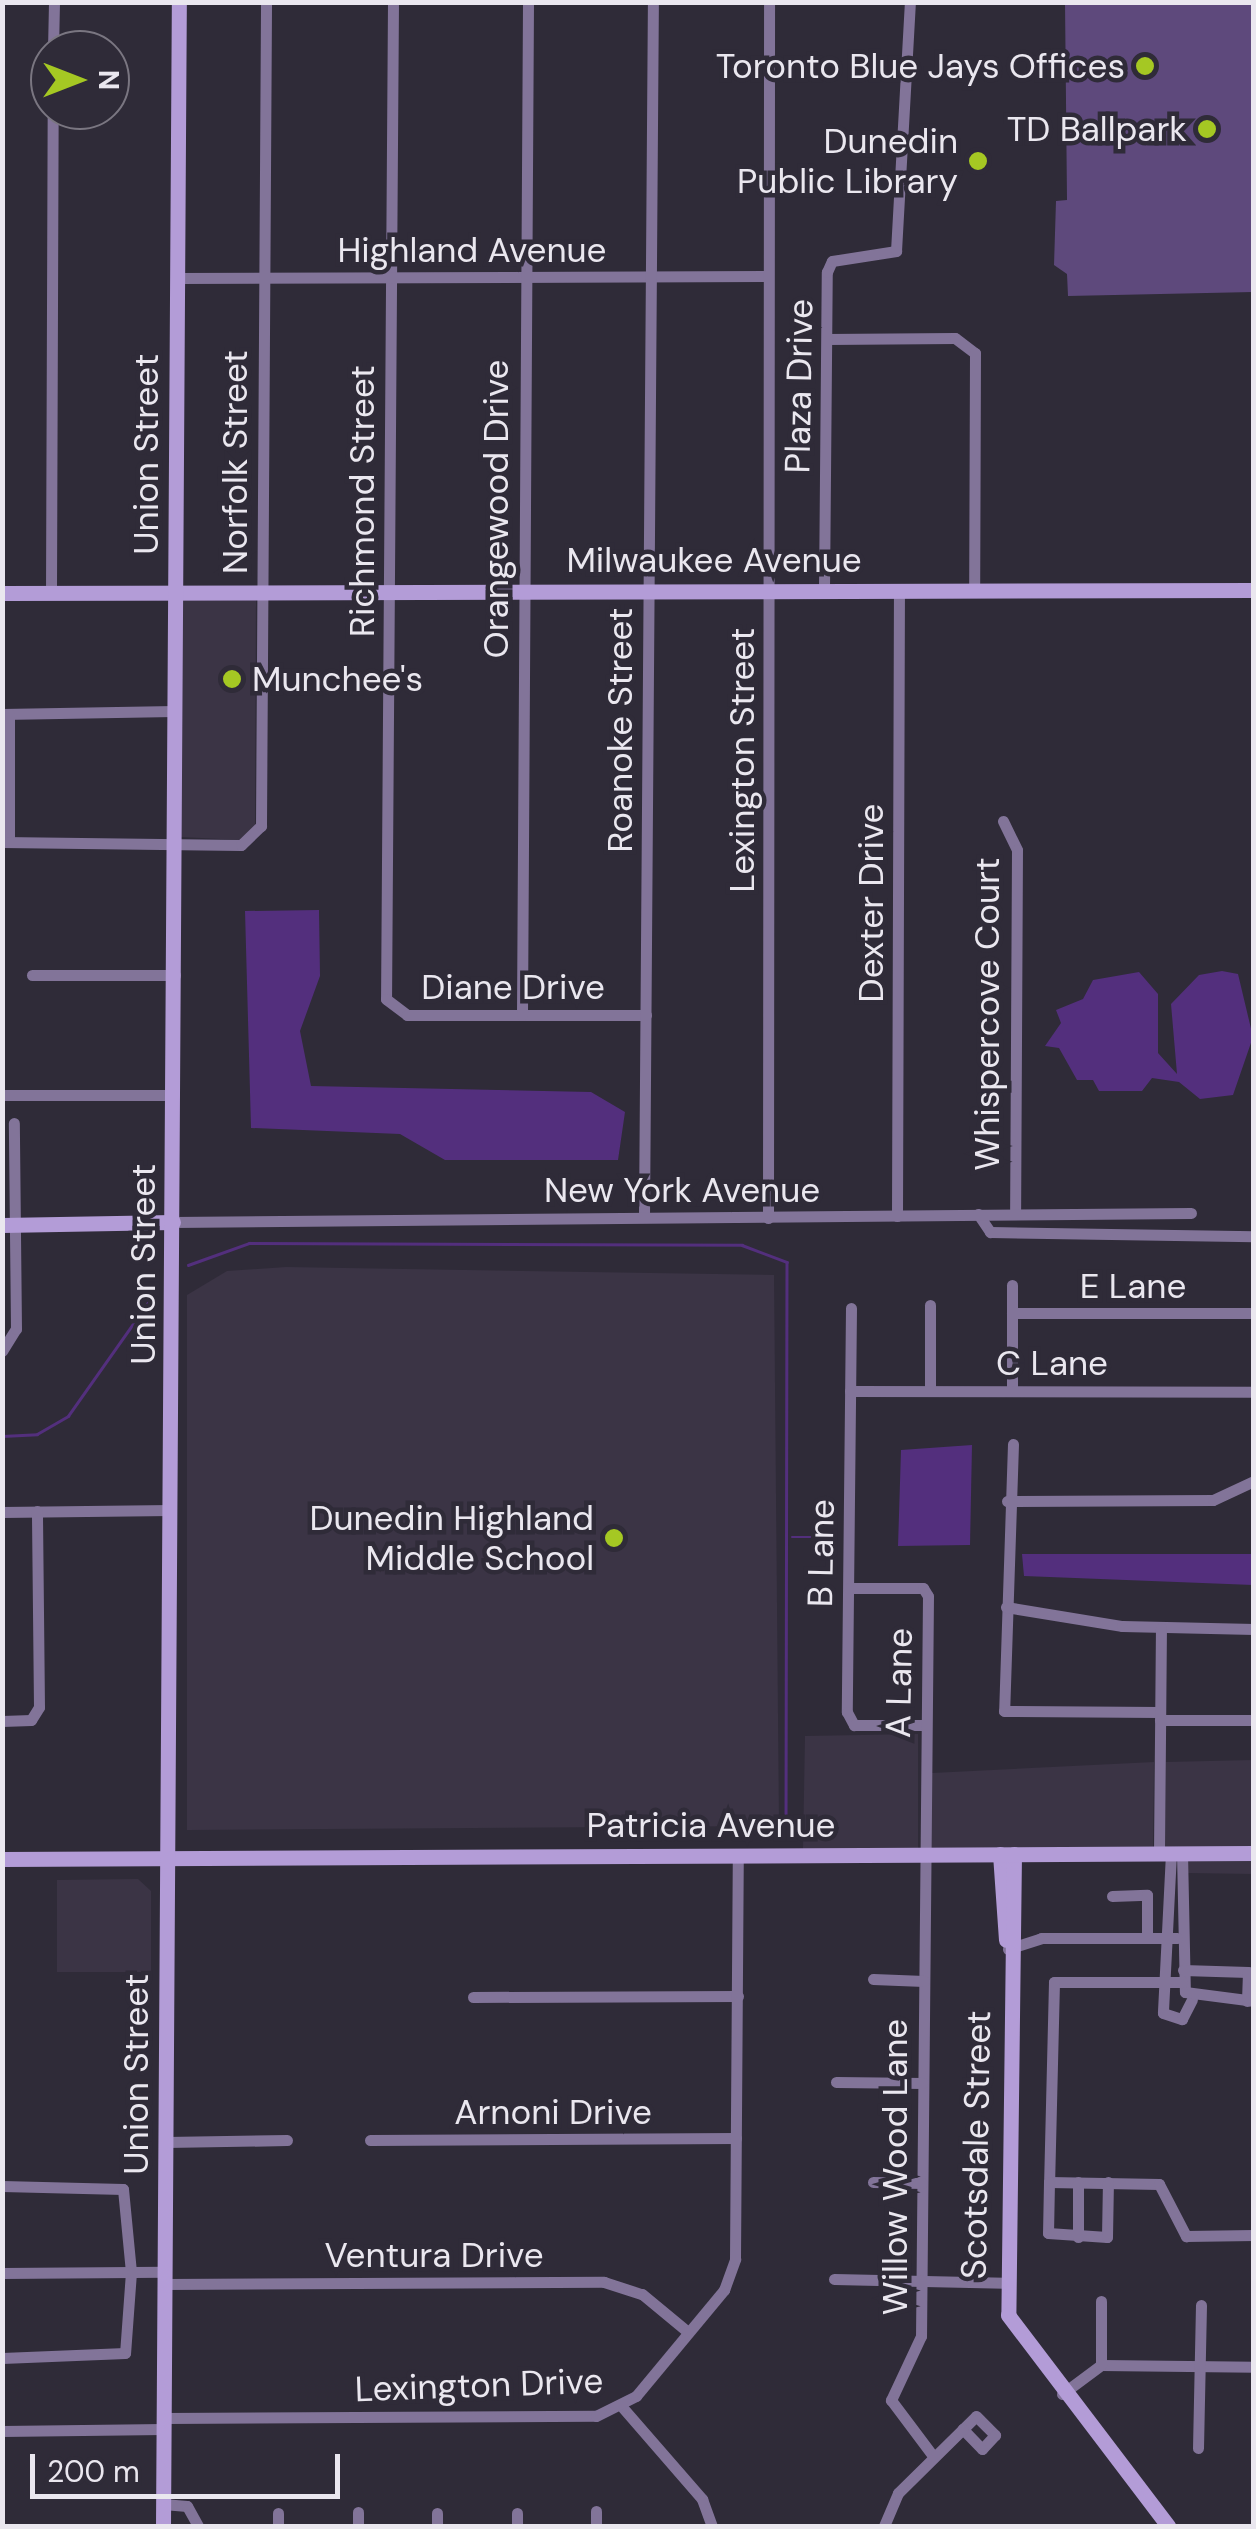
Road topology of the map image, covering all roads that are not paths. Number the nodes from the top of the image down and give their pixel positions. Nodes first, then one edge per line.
1 (54, 2) edge
2 (179, 2) edge
3 (266, 2) edge
4 (393, 2) edge
5 (528, 2) edge
6 (653, 2) edge
7 (770, 2) edge
8 (910, 2) edge
9 (53, 30) edge
10 (53, 130) edge
11 (525, 276) junction
12 (767, 276) junction
13 (390, 277) junction
14 (649, 277) junction
15 (178, 278) junction
16 (263, 278) junction
17 (827, 340) junction
18 (389, 590) junction
19 (523, 590) junction
20 (648, 590) junction
21 (769, 590) junction
22 (824, 590) junction
23 (899, 590) junction
24 (974, 590) junction
25 (1254, 590) edge
26 (51, 592) junction
27 (2, 593) edge
28 (175, 593) junction
29 (262, 594) junction
30 (174, 711) junction
31 (6, 714) edge
32 (1003, 820) dead end
33 (6, 842) edge
34 (175, 842) junction
35 (32, 975) dead end
36 (175, 975) junction
37 (386, 999) joint
38 (646, 1014) junction
39 (522, 1015) junction
40 (174, 1095) junction
41 (2, 1096) edge
42 (14, 1123) dead end
43 (1015, 1210) junction
44 (1191, 1212) dead end
45 (978, 1214) junction
46 (897, 1216) junction
47 (644, 1217) junction
48 (768, 1218) junction
49 (174, 1222) junction
50 (8, 1225) edge
51 (1254, 1236) edge
52 (1012, 1284) dead end
53 (930, 1305) dead end
54 (851, 1308) dead end
55 (1012, 1313) junction
56 (1254, 1314) edge
57 (2, 1351) edge
58 (930, 1390) junction
59 (1012, 1390) junction
60 (850, 1391) junction
61 (1254, 1392) edge
62 (1013, 1444) dead end
63 (1254, 1481) edge
64 (1008, 1501) junction
65 (171, 1510) junction
66 (37, 1511) junction
67 (2, 1512) edge
68 (848, 1588) junction
69 (1006, 1607) junction
70 (1160, 1628) junction
71 (1254, 1629) edge
72 (1160, 1716) junction
73 (1254, 1720) edge
74 (2, 1721) edge
75 (926, 1725) junction
76 (1170, 1853) junction
77 (1254, 1853) edge
78 (924, 1854) junction
79 (1007, 1854) junction
80 (168, 1855) junction
81 (738, 1855) junction
82 (2, 1859) edge
83 (1112, 1896) dead end
84 (1014, 1920) junction
85 (1041, 1938) junction
86 (1147, 1938) junction
87 (1176, 1938) junction
88 (1008, 1949) junction
89 (1178, 1978) junction
90 (873, 1979) dead end
91 (924, 1981) junction
92 (738, 1996) junction
93 (473, 1997) dead end
94 (1192, 1999) junction
95 (1250, 2001) edge
96 (836, 2082) dead end
97 (924, 2083) junction
98 (736, 2138) junction
99 (286, 2140) dead end
100 (370, 2140) dead end
101 (166, 2142) junction
102 (873, 2182) dead end
103 (1050, 2182) junction
104 (1078, 2182) junction
105 (1108, 2182) junction
106 (922, 2183) junction
107 (2, 2186) edge
108 (1254, 2235) edge
109 (1078, 2237) junction
110 (131, 2272) junction
111 (2, 2273) edge
112 (165, 2278) junction
113 (834, 2279) dead end
114 (922, 2282) junction
115 (1004, 2283) junction
116 (1102, 2301) dead end
117 (1201, 2305) dead end
118 (688, 2332) junction
119 (2, 2358) edge
120 (1101, 2365) junction
121 (1200, 2367) junction
122 (1254, 2367) edge
123 (1062, 2394) junction
124 (622, 2408) junction
125 (164, 2424) junction
126 (963, 2430) dead end
127 (2, 2431) edge
128 (1198, 2448) dead end
129 (934, 2456) junction
130 (163, 2504) junction
131 (596, 2511) dead end
132 (358, 2512) dead end
133 (517, 2512) dead end
134 (163, 2526) edge
135 (198, 2526) edge
136 (358, 2526) edge
137 (516, 2526) edge
138 (596, 2526) edge
139 (712, 2526) edge
140 (884, 2526) edge
141 (1168, 2526) edge

1 - 9 street
2 - 15 street, Union Street
3 - 16 street, Norfolk Street
4 - 13 street, Richmond Street
5 - 11 street, Orangewood Drive
6 - 14 street, Roanoke Street
7 - 12 street, Lexington Street
8 - 17 street, Plaza Drive
10 - 26 street
11 - 13 street, Highland Avenue
11 - 14 street, Highland Avenue
11 - 19 street, Orangewood Drive
12 - 14 street, Highland Avenue
12 - 21 street, Lexington Street
13 - 16 street, Highland Avenue
13 - 18 street, Richmond Street
14 - 20 street, Roanoke Street
15 - 16 street, Highland Avenue
15 - 28 street, Union Street
16 - 29 street, Norfolk Street
17 - 22 street, Plaza Drive
17 - 24 street
18 - 19 street, Milwaukee Avenue
18 - 29 street, Milwaukee Avenue
18 - 37 street, Richmond Street
19 - 20 street, Milwaukee Avenue
19 - 39 street, Orangewood Drive
20 - 21 street, Milwaukee Avenue
20 - 38 street, Roanoke Street
21 - 22 street, Milwaukee Avenue
21 - 48 street, Lexington Street
22 - 23 street, Milwaukee Avenue
23 - 24 street, Milwaukee Avenue
23 - 46 street, Dexter Drive
24 - 25 street, Milwaukee Avenue
26 - 27 street, Milwaukee Avenue
26 - 28 street, Milwaukee Avenue
28 - 29 street, Milwaukee Avenue
28 - 30 street, Union Street
29 - 34 street, Norfolk Street
30 - 31 street
30 - 34 street, Union Street
31 - 33 street
32 - 43 street, Whispercove Court
33 - 34 street
34 - 36 street, Union Street
35 - 36 street
36 - 40 street, Union Street
37 - 39 street, Diane Drive
38 - 39 street, Diane Drive
38 - 47 street, Roanoke Street
40 - 41 street
40 - 49 street, Union Street
42 - 50 street
43 - 44 street, New York Avenue
43 - 45 street, New York Avenue
45 - 46 street, New York Avenue
45 - 51 street
46 - 48 street, New York Avenue
47 - 48 street, New York Avenue
47 - 49 street, New York Avenue
49 - 50 street
49 - 65 street, Union Street
50 - 57 street
52 - 55 street
53 - 58 street
54 - 60 street, B Lane
55 - 56 street, E Lane
55 - 59 street
58 - 59 street, C Lane
58 - 60 street, C Lane
59 - 61 street, C Lane
60 - 68 street, B Lane
62 - 64 street
63 - 64 street
64 - 69 street
65 - 66 street
65 - 80 street, Union Street
66 - 67 street
66 - 74 street
68 - 75 street, B Lane
68 - 75 street, A Lane
69 - 70 street
69 - 72 street
70 - 71 street
70 - 72 street
72 - 73 street
72 - 76 street
75 - 78 street, A Lane
76 - 77 street, Patricia Avenue
76 - 79 street, Patricia Avenue
76 - 87 street
78 - 79 street, Patricia Avenue
78 - 81 street, Patricia Avenue
78 - 91 street, Willow Wood Lane
79 - 84 street, Scotsdale Street
79 - 88 street, Scotsdale Street
80 - 81 street, Patricia Avenue
80 - 82 street, Patricia Avenue
80 - 101 street, Union Street
81 - 92 street, Lexington Drive
83 - 86 street
84 - 85 street
84 - 88 street, Scotsdale Street
85 - 86 street
85 - 88 street
86 - 87 street
87 - 89 street
88 - 115 street, Scotsdale Street
89 - 94 street
89 - 94 street
89 - 95 street
89 - 103 street
90 - 91 street
91 - 97 street, Willow Wood Lane
92 - 93 street
92 - 98 street, Lexington Drive
94 - 95 street
96 - 97 street
97 - 106 street, Willow Wood Lane
98 - 100 street, Arnoni Drive
98 - 118 street, Lexington Drive
99 - 101 street
101 - 112 street, Union Street
102 - 106 street
103 - 104 street
103 - 109 street
104 - 105 street
104 - 109 street
105 - 108 street
105 - 109 street
106 - 114 street, Willow Wood Lane
107 - 110 street
110 - 111 street, Ventura Drive
110 - 112 street, Ventura Drive
110 - 119 street
112 - 118 street, Ventura Drive
112 - 125 street, Union Street
113 - 114 street
114 - 115 street
114 - 129 street, Willow Wood Lane
115 - 123 street, Scotsdale Street
116 - 120 street
117 - 121 street
118 - 124 street, Lexington Drive
120 - 121 street
120 - 123 street
121 - 122 street
121 - 128 street
123 - 141 street, Scotsdale Street
124 - 125 street, Lexington Drive
124 - 139 street
125 - 127 street, Lexington Drive
125 - 130 street, Union Street
126 - 129 street
129 - 140 street
130 - 134 street, Union Street
130 - 135 street
131 - 138 street
132 - 136 street
133 - 137 street

